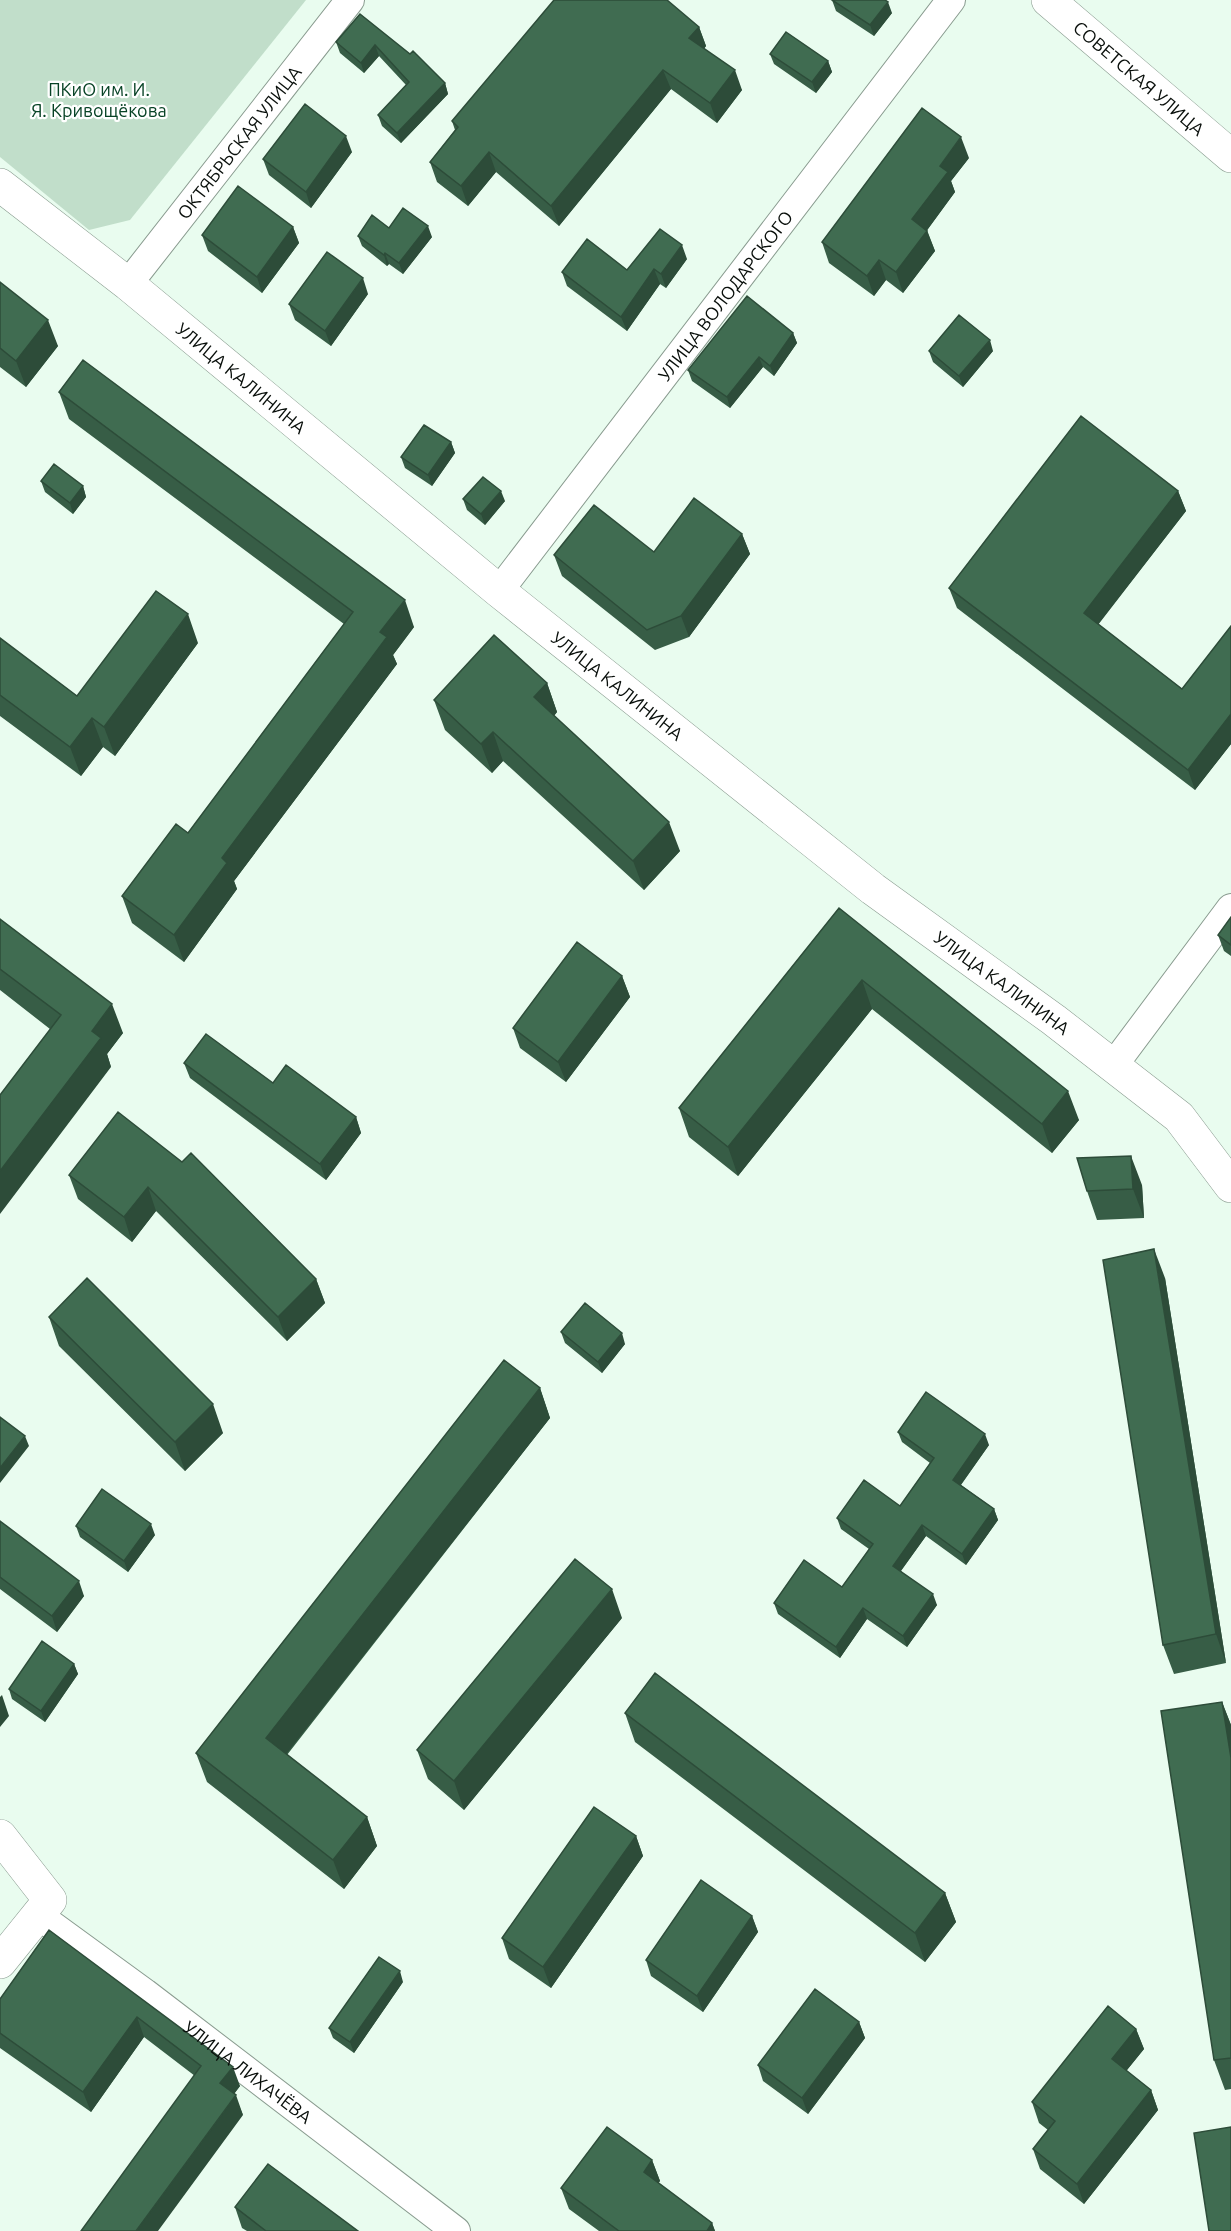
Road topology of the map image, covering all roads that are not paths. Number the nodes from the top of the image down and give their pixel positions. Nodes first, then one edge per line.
1 (350, 0) edge
2 (951, 0) edge
3 (1048, 0) edge
4 (1231, 156) edge
5 (0, 185) edge
6 (128, 284) junction
7 (499, 591) junction
8 (1231, 909) edge
9 (1113, 1066) junction
10 (1231, 1186) edge
11 (0, 1836) edge
12 (44, 1907) junction
13 (0, 1962) edge
14 (456, 2231) edge

1 - 6 street, ОКТЯБРЬСКАЯ УЛИЦА
2 - 7 street, УЛИЦА ВОЛОДАРСКОГО
3 - 4 main road, СОВЕТСКАЯ УЛИЦА
5 - 6 main road, УЛИЦА КАЛИНИНА
6 - 7 main road, УЛИЦА КАЛИНИНА
7 - 9 main road, УЛИЦА КАЛИНИНА
8 - 9 street
9 - 10 main road, УЛИЦА КАЛИНИНА
11 - 12 main road, УЛИЦА ЛИХАЧЁВА
12 - 13 main road
12 - 14 street, УЛИЦА ЛИХАЧЁВА

